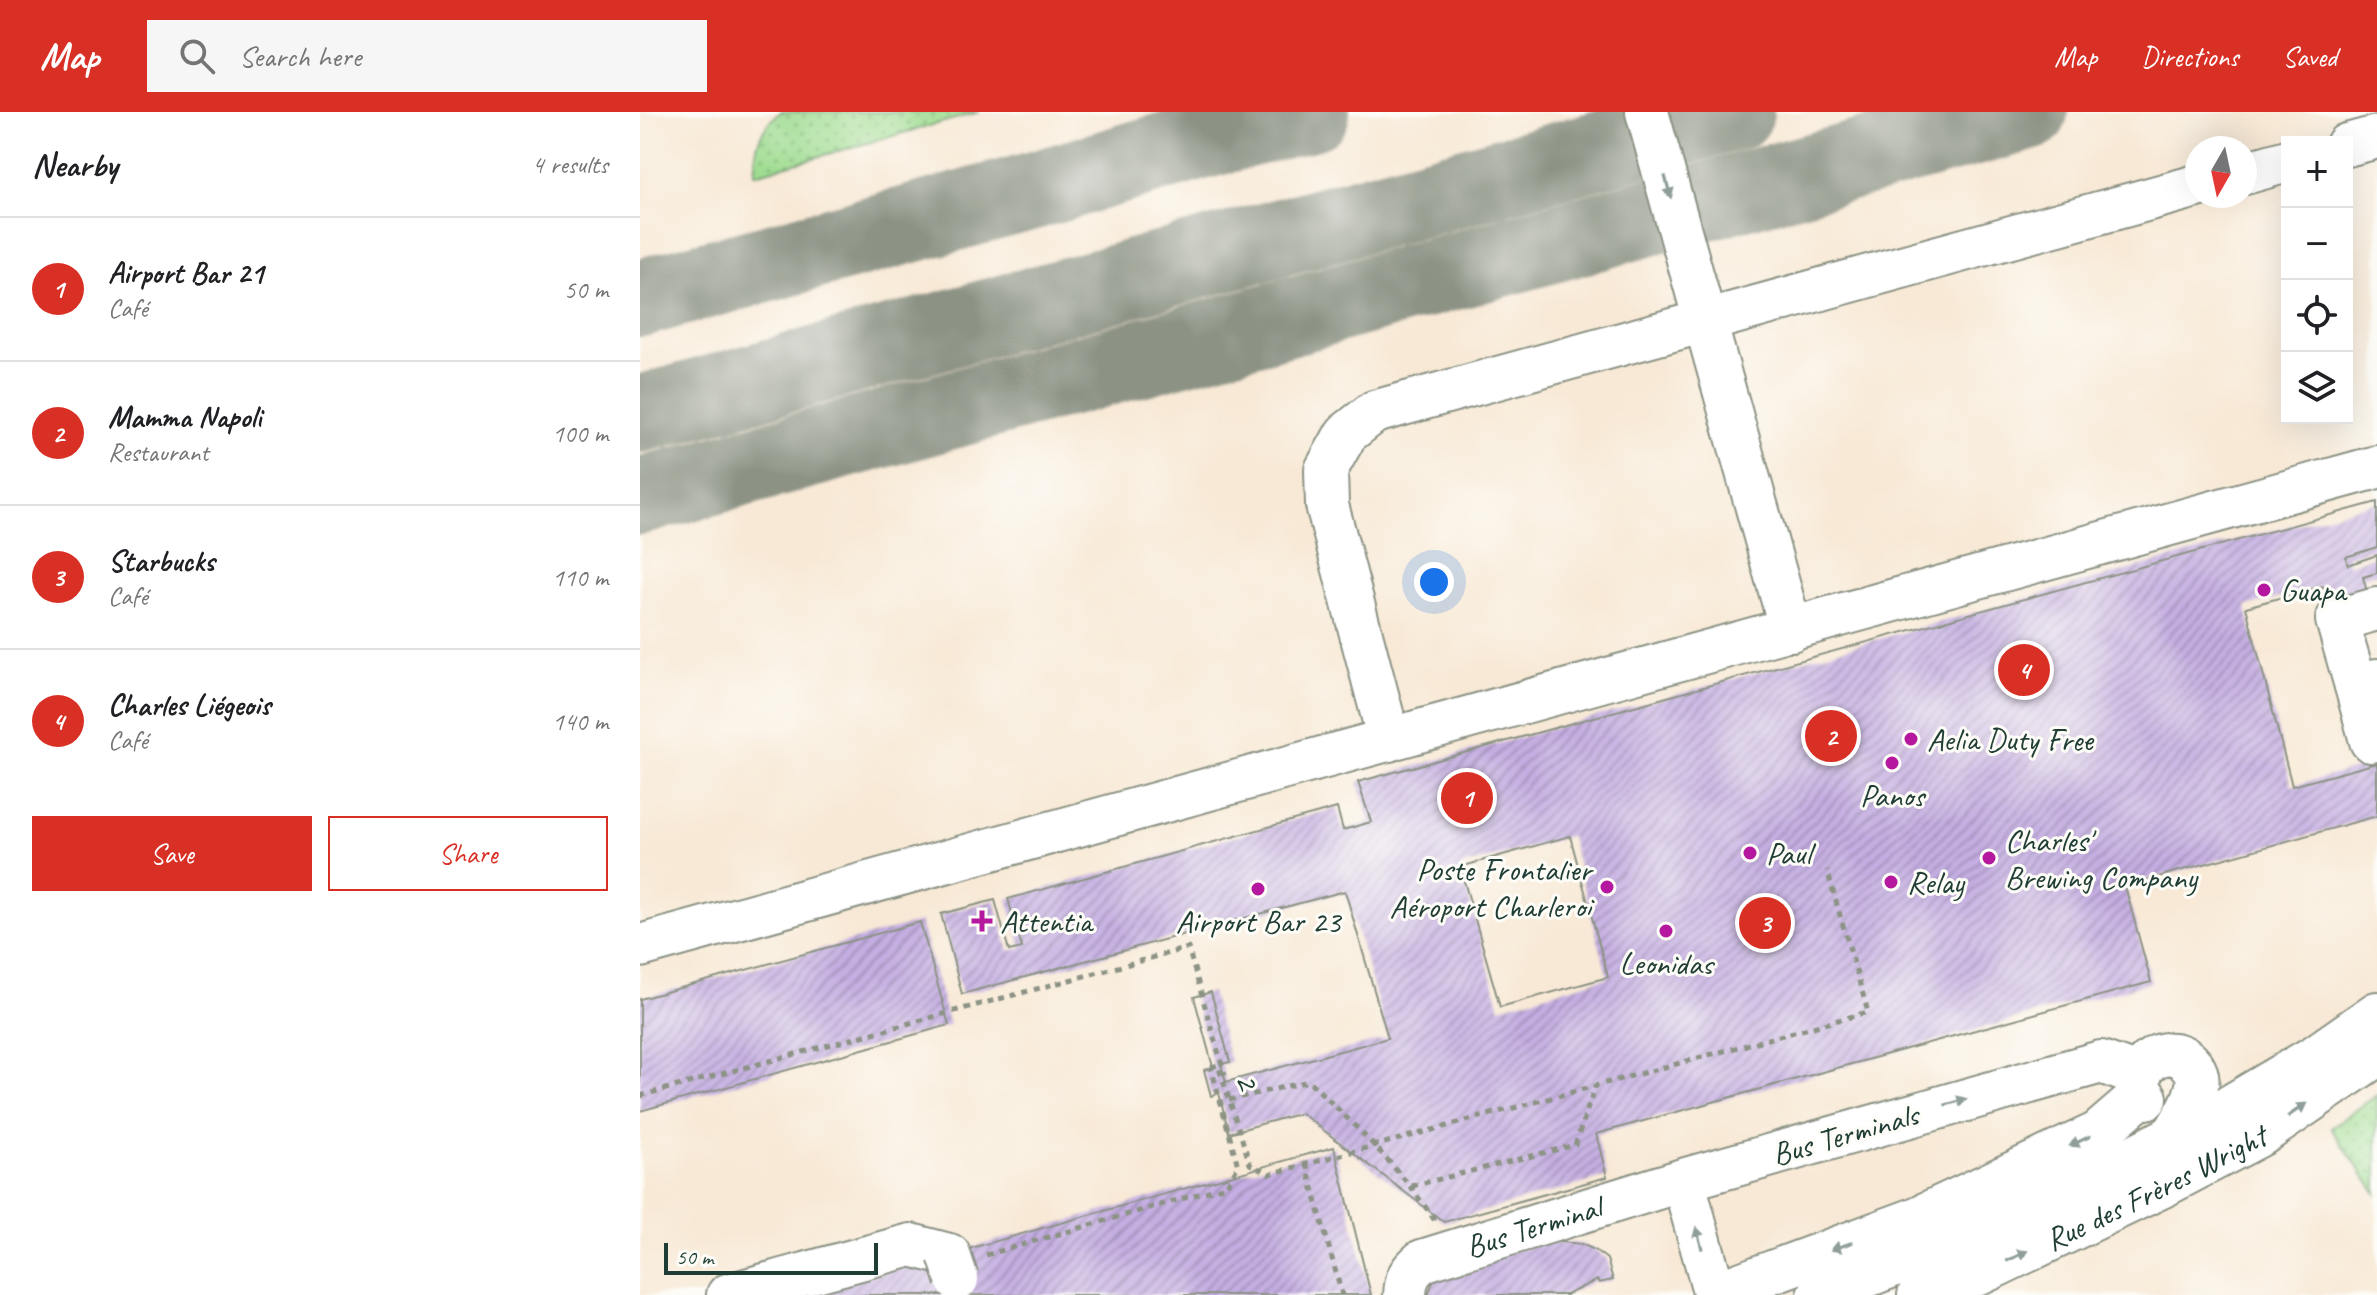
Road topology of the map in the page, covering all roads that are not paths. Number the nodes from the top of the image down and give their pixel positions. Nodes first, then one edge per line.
1 (1647, 112) edge
2 (2377, 137) edge
3 (2353, 143) edge
4 (2281, 163) edge
5 (2257, 170) edge
6 (2185, 189) edge
7 (1705, 321) junction
8 (2377, 467) edge
9 (2377, 609) edge
10 (1791, 630) junction
11 (2367, 683) edge
12 (2377, 739) edge
13 (1389, 740) junction
14 (640, 946) edge
15 (2377, 1013) edge
16 (2377, 1055) edge
17 (2141, 1085) junction
18 (2194, 1120) junction
19 (1683, 1180) junction
20 (964, 1286) edge
21 (1718, 1290) edge
22 (728, 1295) edge
23 (1405, 1295) edge
24 (1819, 1295) edge
25 (1919, 1295) edge

1 -> 7 street
2 - 3 street
4 - 5 street
6 - 7 street
7 - 10 street
7 - 13 street
8 - 10 street
9 - 11 street
10 - 13 street
11 - 12 street
13 - 14 street
15 - 18 street
25 -> 16 street, Rue des Frères Wright
17 - 18 street
19 -> 17 street, Bus Terminals
17 -> 21 street
18 - 24 street
21 -> 19 street
19 - 23 street, Bus Terminal
20 - 22 street, bridge

